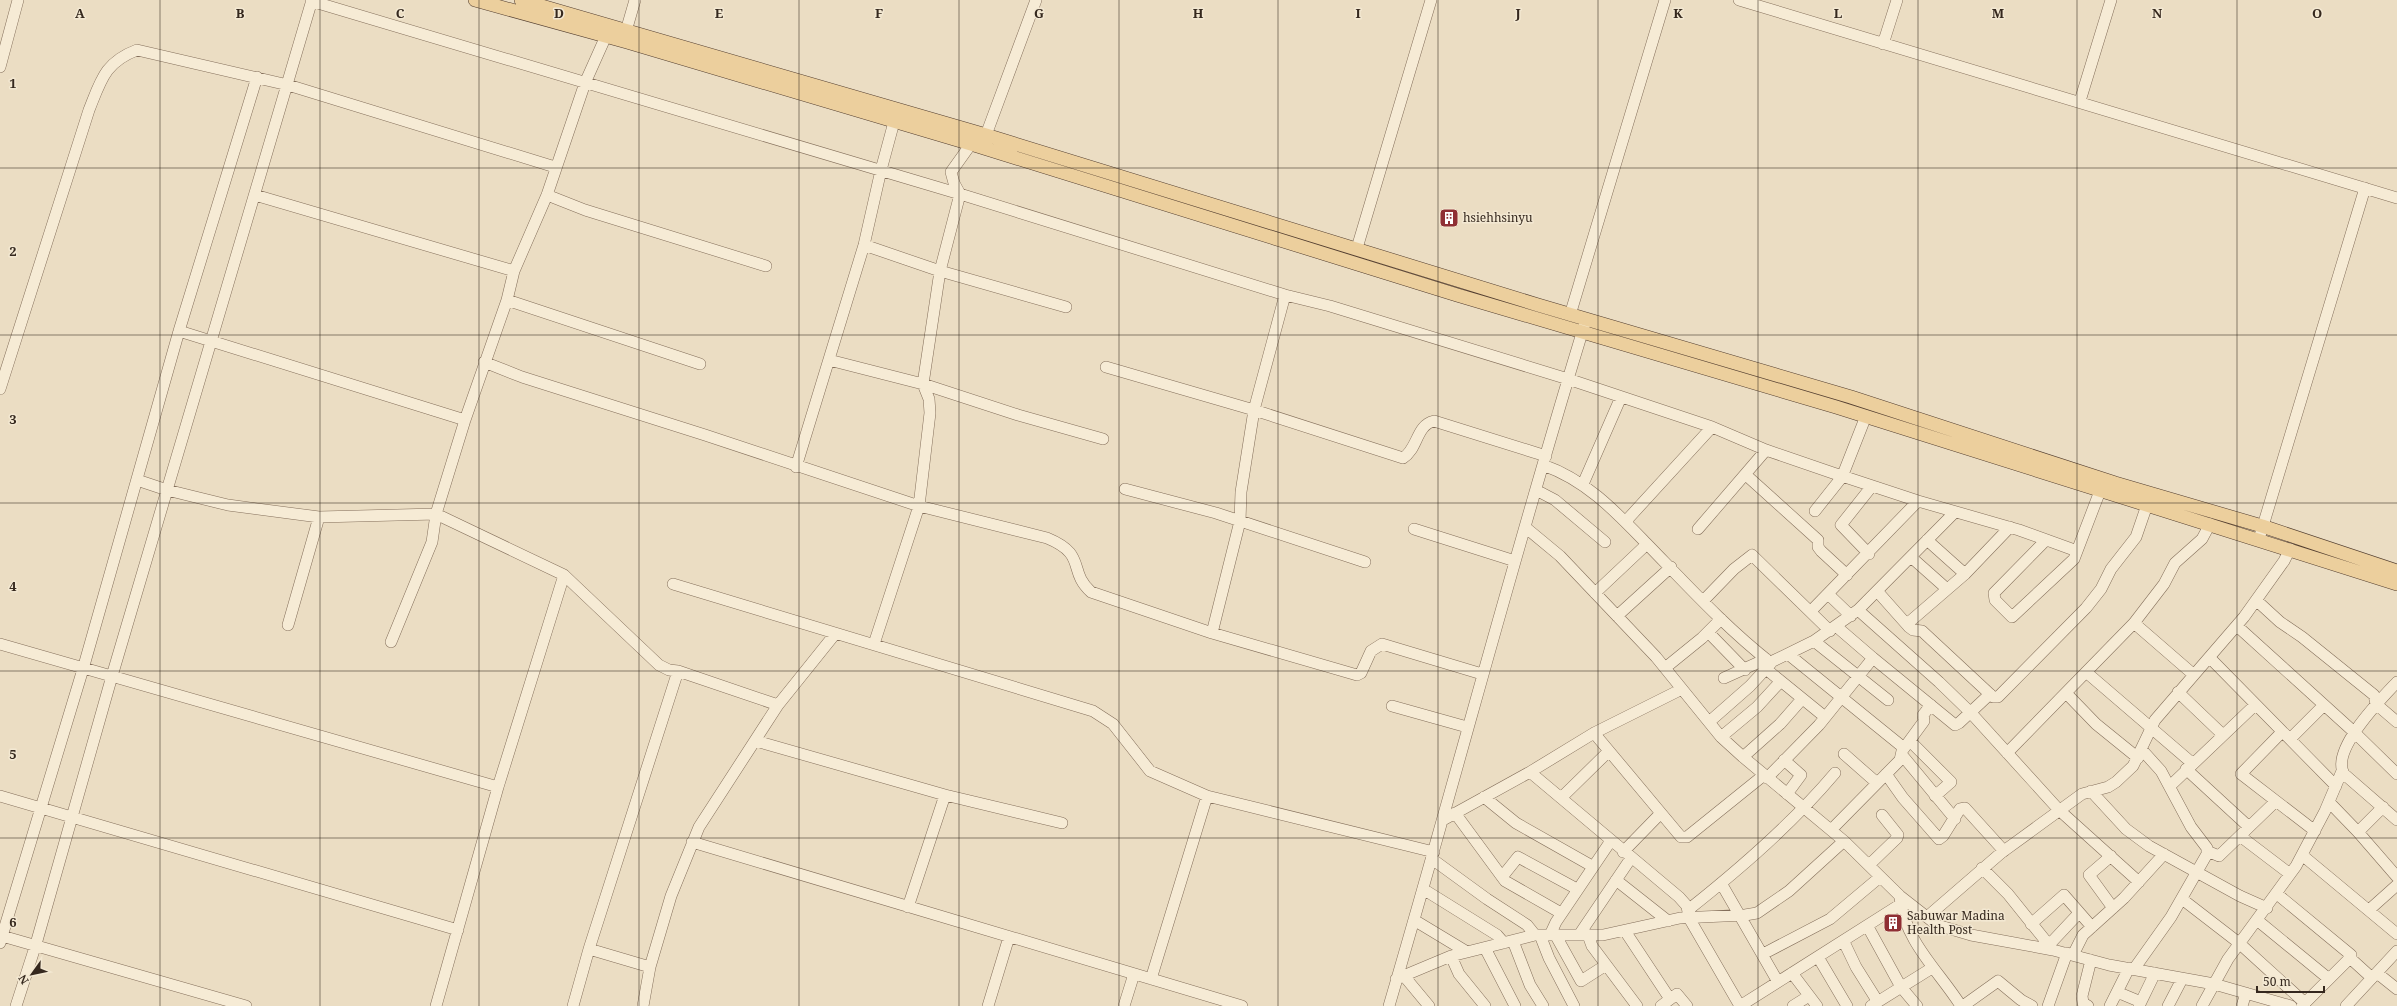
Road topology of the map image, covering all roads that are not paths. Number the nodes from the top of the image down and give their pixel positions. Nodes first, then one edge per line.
1 (18, 0) edge
2 (311, 0) edge
3 (475, 0) edge
4 (521, 0) edge
5 (635, 0) edge
6 (1036, 0) edge
7 (1431, 0) edge
8 (1665, 0) edge
9 (1739, 0) edge
10 (1896, 0) edge
11 (2111, 0) edge
12 (624, 35) junction
13 (606, 36) junction
14 (1883, 44) junction
15 (2, 48) edge
16 (0, 67) edge
17 (256, 77) junction
18 (585, 84) junction
19 (288, 85) junction
20 (2080, 101) junction
21 (894, 122) junction
22 (981, 133) junction
23 (971, 144) junction
24 (555, 167) junction
25 (880, 170) junction
26 (2365, 188) junction
27 (960, 194) junction
28 (254, 195) junction
29 (547, 195) junction
30 (2397, 198) edge
31 (864, 246) junction
32 (1357, 248) junction
33 (766, 266) dead end
34 (514, 271) junction
35 (940, 271) junction
36 (1285, 295) junction
37 (507, 300) junction
38 (1066, 307) dead end
39 (1570, 315) junction
40 (1584, 326) junction
41 (179, 331) junction
42 (211, 342) junction
43 (829, 360) junction
44 (484, 362) junction
45 (700, 364) dead end
46 (1106, 367) dead end
47 (1568, 379) junction
48 (923, 384) junction
49 (0, 389) edge
50 (1621, 397) junction
51 (1254, 410) junction
52 (1866, 416) junction
53 (464, 420) junction
54 (1712, 427) junction
55 (1103, 439) dead end
56 (1766, 450) junction
57 (1545, 460) junction
58 (796, 467) junction
59 (1746, 475) junction
60 (1842, 476) junction
61 (137, 480) junction
62 (1583, 484) junction
63 (1872, 486) junction
64 (1125, 489) dead end
65 (167, 490) junction
66 (1536, 490) junction
67 (2100, 491) junction
68 (1918, 501) junction
69 (2147, 505) junction
70 (919, 506) junction
71 (1815, 511) dead end
72 (1955, 512) junction
73 (436, 514) junction
74 (319, 517) junction
75 (1240, 521) junction
76 (1626, 521) junction
77 (2210, 524) junction
78 (1525, 526) junction
79 (2262, 526) junction
80 (2010, 527) junction
81 (1414, 529) dead end
82 (1698, 529) dead end
83 (2259, 539) junction
84 (1927, 540) junction
85 (2046, 540) junction
86 (1605, 542) dead end
87 (1647, 544) junction
88 (2290, 549) junction
89 (2077, 551) junction
90 (1868, 554) junction
91 (1911, 557) junction
92 (1515, 560) junction
93 (1365, 562) dead end
94 (1671, 567) junction
95 (2397, 571) edge
96 (1965, 574) junction
97 (564, 575) junction
98 (1847, 575) junction
99 (673, 584) dead end
100 (2397, 584) edge
101 (1947, 589) junction
102 (1876, 591) junction
103 (1595, 593) junction
104 (1828, 594) junction
105 (2256, 600) junction
106 (1703, 601) junction
107 (1811, 611) junction
108 (1854, 613) junction
109 (1617, 616) junction
110 (1721, 619) junction
111 (2134, 623) junction
112 (1906, 624) junction
113 (288, 625) dead end
114 (2237, 626) junction
115 (1834, 629) junction
116 (1708, 632) junction
117 (1212, 633) junction
118 (835, 634) junction
119 (1814, 641) junction
120 (391, 642) dead end
121 (0, 644) edge
122 (874, 644) junction
123 (1788, 654) junction
124 (1873, 658) junction
125 (2210, 658) junction
126 (1767, 664) junction
127 (1665, 668) junction
128 (84, 669) junction
129 (1745, 670) junction
130 (678, 671) junction
131 (2086, 672) junction
132 (1482, 674) junction
133 (2194, 675) junction
134 (112, 676) junction
135 (1858, 677) junction
136 (1724, 678) dead end
137 (1780, 682) junction
138 (2397, 682) edge
139 (1682, 689) junction
140 (2178, 692) junction
141 (2066, 693) junction
142 (1990, 694) junction
143 (1842, 697) junction
144 (1802, 699) junction
145 (1888, 700) dead end
146 (2376, 704) junction
147 (778, 705) junction
148 (1931, 705) junction
149 (2255, 705) junction
150 (2324, 705) junction
151 (1392, 706) dead end
152 (1971, 713) junction
153 (1826, 717) junction
154 (1709, 722) junction
155 (2397, 722) edge
156 (1467, 727) junction
157 (2150, 727) junction
158 (2354, 732) junction
159 (1594, 734) junction
160 (2222, 734) junction
161 (2286, 735) junction
162 (1721, 737) junction
163 (756, 741) junction
164 (1905, 748) junction
165 (1609, 751) junction
166 (2008, 753) junction
167 (1844, 754) dead end
168 (2140, 754) junction
169 (1743, 758) junction
170 (1784, 760) junction
171 (2189, 766) junction
172 (2342, 771) junction
173 (1530, 772) junction
174 (1835, 773) dead end
175 (1886, 774) junction
176 (2397, 774) edge
177 (1766, 776) junction
178 (1878, 783) junction
179 (2170, 786) junction
180 (2336, 786) junction
181 (498, 787) junction
182 (2091, 791) junction
183 (1787, 794) junction
184 (945, 795) junction
185 (0, 796) edge
186 (1207, 796) junction
187 (1935, 796) junction
188 (1484, 797) junction
189 (1561, 798) junction
190 (2276, 801) junction
191 (2329, 802) junction
192 (2383, 807) junction
193 (42, 809) junction
194 (1804, 809) junction
195 (2059, 810) junction
196 (1455, 813) junction
197 (1660, 814) junction
198 (1882, 815) dead end
199 (71, 817) junction
200 (1954, 819) junction
201 (1442, 820) junction
202 (2397, 820) edge
203 (1062, 823) dead end
204 (2249, 827) junction
205 (1831, 830) junction
206 (2315, 831) junction
207 (2358, 832) junction
208 (2240, 836) junction
209 (1844, 841) junction
210 (692, 842) junction
211 (1610, 842) junction
212 (2004, 851) junction
213 (2207, 851) junction
214 (2164, 854) junction
215 (1627, 855) junction
216 (2302, 855) junction
217 (1433, 856) junction
218 (2111, 856) junction
219 (1869, 865) junction
220 (1592, 866) junction
221 (1982, 868) junction
222 (2197, 872) junction
223 (2290, 874) junction
224 (1880, 876) junction
225 (2397, 877) edge
226 (1502, 878) junction
227 (1616, 880) junction
228 (2139, 882) junction
229 (1721, 884) junction
230 (2397, 885) edge
231 (1423, 889) junction
232 (1577, 889) junction
233 (2277, 894) junction
234 (2182, 899) junction
235 (1900, 900) junction
236 (908, 907) junction
237 (2113, 908) junction
238 (2267, 908) junction
239 (2369, 910) junction
240 (2079, 913) junction
241 (1562, 914) junction
242 (1689, 914) junction
243 (1740, 916) junction
244 (1927, 917) junction
245 (1414, 920) junction
246 (2257, 920) junction
247 (1668, 921) junction
248 (2031, 924) junction
249 (1868, 927) junction
250 (2092, 927) junction
251 (458, 930) junction
252 (1625, 932) junction
253 (2397, 934) edge
254 (1545, 935) junction
255 (1583, 935) junction
256 (1009, 937) junction
257 (1, 939) edge
258 (1508, 942) junction
259 (1844, 942) junction
260 (2239, 943) junction
261 (36, 944) junction
262 (2051, 947) junction
263 (1485, 948) junction
264 (589, 949) junction
265 (1467, 952) junction
266 (2397, 952) edge
267 (1763, 954) junction
268 (2070, 954) junction
269 (1451, 956) junction
270 (1818, 957) junction
271 (2350, 958) junction
272 (2091, 960) junction
273 (1606, 965) junction
274 (650, 966) junction
275 (1932, 968) junction
276 (2131, 969) junction
277 (1792, 973) junction
278 (2155, 973) junction
279 (1134, 974) junction
280 (2375, 975) junction
281 (1400, 978) junction
282 (1150, 979) junction
283 (2329, 979) junction
284 (1778, 982) junction
285 (2180, 984) dead end
286 (2214, 984) junction
287 (1901, 987) junction
288 (2397, 990) edge
289 (2117, 992) junction
290 (2246, 993) junction
291 (1809, 996) junction
292 (1670, 999) junction
293 (1875, 1004) edge
294 (2140, 1004) edge
295 (2304, 1004) edge
296 (1483, 1005) edge
297 (16, 1006) edge
298 (246, 1006) edge
299 (436, 1006) edge
300 (573, 1006) edge
301 (643, 1006) edge
302 (988, 1006) edge
303 (1124, 1006) edge
304 (1242, 1006) edge
305 (1388, 1006) edge
306 (1429, 1006) edge
307 (1515, 1006) edge
308 (1543, 1006) edge
309 (1574, 1006) edge
310 (1637, 1006) edge
311 (1661, 1006) edge
312 (1687, 1006) edge
313 (1740, 1006) edge
314 (1793, 1006) edge
315 (1817, 1006) edge
316 (1848, 1006) edge
317 (1916, 1006) edge
318 (1962, 1006) edge
319 (2032, 1006) edge
320 (2048, 1006) edge
321 (2088, 1006) edge
322 (2110, 1006) edge
323 (2168, 1006) edge
324 (2202, 1006) edge
325 (2242, 1006) edge
326 (2291, 1006) edge
327 (2346, 1006) edge

1 - 15 street
2 - 18 street
2 - 19 street
3 - 13 main road
4 - 12 main road
5 - 12 street
6 - 22 street
7 - 32 street
8 - 39 street
9 - 14 street
10 - 14 street
11 - 20 street
12 - 13 main road
12 - 21 main road
12 - 22 main road
13 - 18 street
14 - 20 street
15 - 16 street
17 - 19 street
17 - 41 street
17 - 49 street
18 - 24 street
18 - 25 street
19 - 24 street
19 - 28 street
20 - 26 street
21 - 23 main road
21 - 25 street
22 - 23 street
22 - 32 main road
23 - 27 street
23 - 40 main road
24 - 29 street
25 - 27 street
25 - 31 street
26 - 30 street
26 - 79 street
27 - 35 street
27 - 36 street
28 - 34 street
28 - 42 street
29 - 33 street
29 - 34 street
31 - 35 street
31 - 43 street
32 - 39 main road
34 - 37 street
35 - 38 street
35 - 48 street
36 - 47 street
36 - 51 street
37 - 44 street
37 - 45 street
39 - 40 main road
40 - 47 street
40 - 52 main road
40 - 79 main road
41 - 42 street
41 - 61 street
42 - 53 street
42 - 65 street
43 - 48 street
43 - 58 street
44 - 53 street
44 - 58 street
46 - 51 street
47 - 50 street
47 - 57 street
48 - 55 street
48 - 70 street
50 - 54 street
50 - 62 street
51 - 57 street
51 - 75 street
52 - 60 street
52 - 67 main road
53 - 73 street
54 - 56 street
54 - 76 street
56 - 59 street
56 - 60 street
57 - 62 street
57 - 66 street
58 - 70 street
59 - 82 street
59 - 98 street
60 - 63 street
60 - 71 street
61 - 65 street
61 - 128 street
62 - 76 street
63 - 68 street
63 - 90 street
64 - 75 street
65 - 74 street
65 - 134 street
66 - 78 street
66 - 86 street
67 - 69 main road
67 - 89 street
68 - 72 street
68 - 90 street
69 - 77 main road
69 - 142 street
70 - 117 street
70 - 122 street
72 - 80 street
72 - 84 street
73 - 74 street
73 - 97 street
73 - 120 street
74 - 113 street
75 - 93 street
75 - 117 street
76 - 87 street
77 - 83 main road
77 - 111 street
78 - 92 street
78 - 103 street
79 - 83 street
79 - 95 main road
80 - 85 street
80 - 96 street
81 - 92 street
83 - 88 main road
84 - 91 street
84 - 96 street
85 - 89 street
85 - 89 street
87 - 94 street
87 - 103 street
88 - 100 main road
88 - 105 street
90 - 98 street
91 - 101 street
91 - 102 street
92 - 132 street
94 - 106 street
94 - 109 street
96 - 101 street
97 - 130 street
97 - 181 street
98 - 104 street
99 - 118 street
101 - 112 street
102 - 108 street
102 - 112 street
103 - 109 street
104 - 107 street
104 - 108 street
105 - 114 street
105 - 146 street
106 - 107 street
106 - 110 street
107 - 115 street
108 - 115 street
108 - 152 street
109 - 127 street
110 - 116 street
110 - 126 street
111 - 131 street
111 - 133 street
112 - 142 street
114 - 125 street
114 - 150 street
115 - 119 street
115 - 124 street
116 - 127 street
116 - 129 street
117 - 132 street
118 - 122 street
118 - 147 street
119 - 123 street
119 - 135 street
121 - 128 street
122 - 186 street
123 - 126 street
123 - 143 street
124 - 135 street
124 - 148 street
125 - 133 street
125 - 149 street
126 - 129 street
126 - 137 street
126 - 154 street
127 - 139 street
128 - 134 street
128 - 193 street
129 - 136 street
130 - 147 street
130 - 264 street
131 - 141 street
131 - 157 street
132 - 156 street
133 - 140 street
134 - 181 street
134 - 199 street
135 - 143 street
135 - 145 street
137 - 144 street
137 - 162 street
138 - 146 street
139 - 154 street
139 - 159 street
140 - 157 street
140 - 160 street
141 - 166 street
141 - 168 street
142 - 152 street
143 - 153 street
143 - 164 street
144 - 153 street
144 - 169 street
146 - 155 street
146 - 158 street
147 - 163 street
148 - 152 street
148 - 164 street
149 - 160 street
149 - 161 street
150 - 158 street
150 - 161 street
151 - 156 street
152 - 166 street
153 - 170 street
154 - 162 street
156 - 201 street
157 - 168 street
157 - 171 street
158 - 172 street
158 - 176 street
159 - 165 street
159 - 173 street
160 - 171 street
161 - 180 street
161 - 190 street
162 - 169 street
163 - 184 street
163 - 210 street
164 - 175 street
164 - 187 street
164 - 187 street
165 - 189 street
165 - 197 street
166 - 195 street
167 - 178 street
168 - 179 street
168 - 182 street
169 - 177 street
170 - 177 street
170 - 183 street
171 - 179 street
171 - 204 street
172 - 180 street
172 - 192 street
173 - 188 street
173 - 189 street
174 - 194 street
175 - 178 street
175 - 200 street
177 - 183 street
177 - 197 street
178 - 205 street
179 - 213 street
180 - 191 street
181 - 251 street
182 - 195 street
182 - 214 street
183 - 194 street
184 - 203 street
184 - 236 street
185 - 193 street
186 - 217 street
186 - 282 street
187 - 200 street
188 - 196 street
188 - 220 street
189 - 211 street
190 - 204 street
190 - 206 street
191 - 206 street
191 - 207 street
192 - 202 street
192 - 207 street
193 - 199 street
193 - 257 street
194 - 205 street
194 - 229 street
195 - 212 street
195 - 218 street
196 - 201 street
196 - 226 street
197 - 215 street
198 - 219 street
199 - 251 street
199 - 261 street
200 - 212 street
201 - 217 street
204 - 208 street
205 - 209 street
206 - 216 street
207 - 225 street
208 - 213 street
208 - 223 street
209 - 219 street
209 - 243 street
210 - 236 street
210 - 274 street
211 - 215 street
211 - 220 street
212 - 221 street
213 - 222 street
214 - 222 street
214 - 228 street
215 - 227 street
215 - 242 street
216 - 223 street
216 - 239 street
217 - 231 street
217 - 254 street
218 - 228 street
218 - 237 street
219 - 224 street
220 - 232 street
221 - 244 street
221 - 248 street
222 - 234 street
222 - 238 street
223 - 233 street
224 - 235 street
224 - 267 street
226 - 232 street
226 - 241 street
227 - 247 street
227 - 255 street
228 - 237 street
229 - 242 street
229 - 243 street
230 - 239 street
231 - 245 street
231 - 258 street
232 - 241 street
233 - 238 street
233 - 271 street
234 - 260 street
234 - 276 street
235 - 244 street
235 - 249 street
235 - 275 street
236 - 256 street
237 - 250 street
238 - 246 street
239 - 253 street
240 - 248 street
240 - 250 street
240 - 262 street
241 - 254 street
242 - 243 street
242 - 247 street
242 - 313 street
243 - 267 street
244 - 262 street
245 - 265 street
245 - 281 street
246 - 260 street
246 - 283 street
247 - 252 street
248 - 262 street
249 - 259 street
249 - 287 street
250 - 268 street
251 - 299 street
252 - 255 street
252 - 292 street
254 - 255 street
254 - 258 street
254 - 273 street
254 - 309 street
255 - 273 street
256 - 279 street
256 - 302 street
257 - 261 street
258 - 263 street
258 - 308 street
259 - 270 street
259 - 293 street
260 - 286 street
260 - 295 street
261 - 297 street
261 - 298 street
262 - 268 street
263 - 265 street
263 - 307 street
264 - 274 street
264 - 300 street
265 - 269 street
266 - 280 street
267 - 284 street
268 - 272 street
268 - 320 street
269 - 281 street
269 - 296 street
270 - 277 street
270 - 316 street
271 - 280 street
271 - 283 street
272 - 276 street
272 - 321 street
273 - 310 street
274 - 301 street
275 - 287 street
275 - 318 street
276 - 278 street
276 - 289 street
277 - 284 street
277 - 291 street
278 - 286 street
278 - 294 street
279 - 282 street
279 - 303 street
280 - 288 street
280 - 327 street
281 - 305 street
281 - 306 street
282 - 304 street
283 - 295 street
284 - 313 street
285 - 323 street
286 - 290 street
286 - 324 street
287 - 293 street
287 - 317 street
289 - 294 street
289 - 322 street
290 - 325 street
290 - 326 street
291 - 314 street
291 - 315 street
292 - 311 street
292 - 312 street
318 - 319 street

